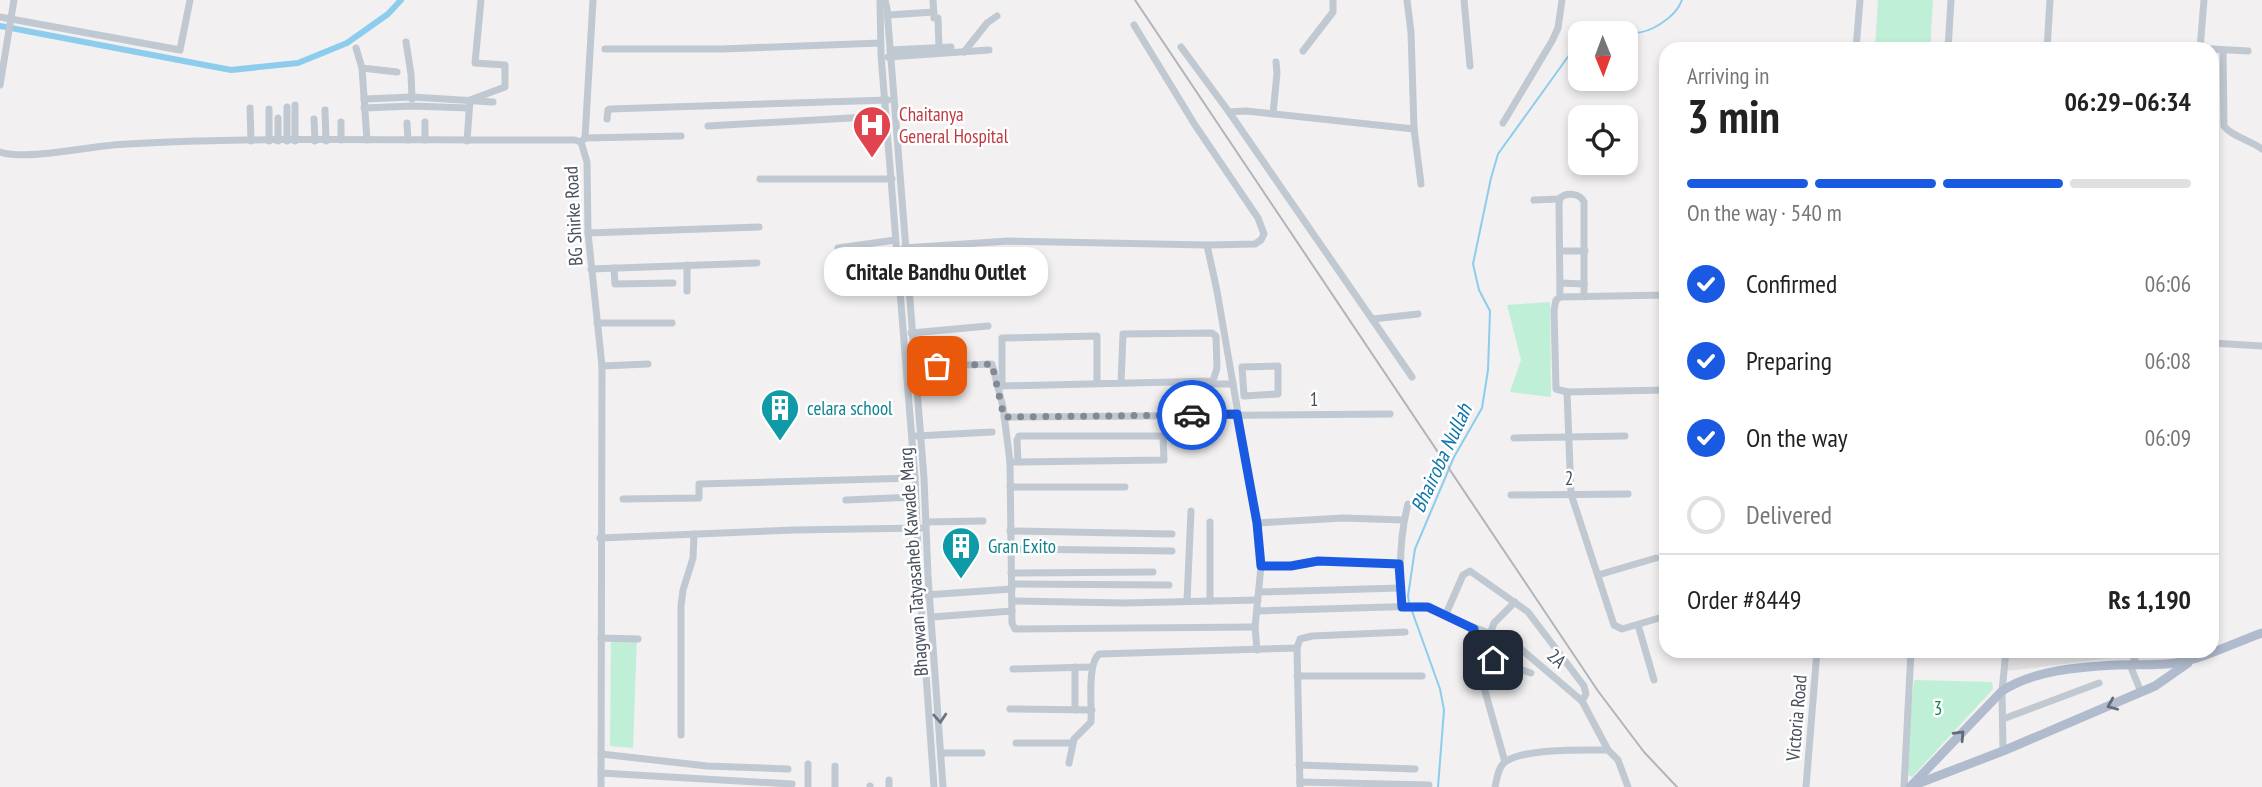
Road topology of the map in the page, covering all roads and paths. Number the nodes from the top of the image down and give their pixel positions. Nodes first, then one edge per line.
1 (14, 0) edge
2 (190, 0) edge
3 (481, 0) edge
4 (593, 0) edge
5 (882, 0) edge
6 (933, 0) edge
7 (1333, 0) edge
8 (1407, 0) edge
9 (1464, 0) edge
10 (1562, 0) edge
11 (1860, 0) edge
12 (1951, 0) edge
13 (2050, 0) edge
14 (2204, 0) edge
15 (885, 11) junction
16 (934, 12) junction
17 (997, 16) dead end
18 (0, 18) edge
19 (12, 22) junction
20 (1134, 25) dead end
21 (406, 42) dead end
22 (1857, 42) edge
23 (1948, 42) edge
24 (2047, 42) edge
25 (2201, 42) edge
26 (880, 43) junction
27 (951, 47) dead end
28 (1181, 47) dead end
29 (356, 48) dead end
30 (939, 48) junction
31 (605, 49) dead end
32 (989, 50) dead end
33 (2219, 50) edge
34 (2223, 50) junction
35 (1303, 51) dead end
36 (2248, 51) dead end
37 (964, 52) junction
38 (890, 53) junction
39 (881, 57) junction
40 (1276, 62) dead end
41 (1470, 66) dead end
42 (362, 68) junction
43 (397, 72) dead end
44 (0, 85) edge
45 (411, 97) junction
46 (364, 99) junction
47 (890, 99) junction
48 (493, 102) dead end
49 (470, 104) junction
50 (291, 106) dead end
51 (412, 106) junction
52 (250, 108) dead end
53 (364, 108) junction
54 (269, 109) dead end
55 (325, 110) dead end
56 (1229, 112) junction
57 (1272, 114) junction
58 (887, 116) junction
59 (278, 118) dead end
60 (314, 119) dead end
61 (607, 119) dead end
62 (341, 121) dead end
63 (425, 122) dead end
64 (407, 123) dead end
65 (1503, 123) dead end
66 (708, 126) dead end
67 (1415, 129) junction
68 (681, 136) dead end
69 (341, 140) junction
70 (367, 140) junction
71 (408, 140) junction
72 (425, 140) junction
73 (583, 140) junction
74 (251, 141) junction
75 (269, 141) junction
76 (278, 141) junction
77 (291, 141) junction
78 (315, 141) junction
79 (326, 141) junction
80 (467, 141) junction
81 (889, 144) junction
82 (898, 144) junction
83 (2262, 149) edge
84 (0, 152) edge
85 (760, 179) dead end
86 (892, 179) junction
87 (1421, 184) dead end
88 (1534, 200) dead end
89 (1560, 200) junction
90 (759, 227) dead end
91 (588, 233) junction
92 (895, 240) junction
93 (1207, 245) junction
94 (838, 248) dead end
95 (905, 248) junction
96 (1561, 251) junction
97 (1584, 251) junction
98 (896, 253) junction
99 (757, 263) dead end
100 (845, 263) dead end
101 (687, 265) junction
102 (591, 268) junction
103 (614, 268) junction
104 (981, 268) dead end
105 (907, 271) junction
106 (984, 282) dead end
107 (673, 283) dead end
108 (1560, 283) junction
109 (1584, 284) junction
110 (908, 286) junction
111 (687, 291) dead end
112 (1659, 295) edge
113 (1560, 297) junction
114 (1584, 297) junction
115 (1418, 314) dead end
116 (1373, 319) junction
117 (597, 323) junction
118 (672, 323) dead end
119 (988, 326) dead end
120 (911, 333) junction
121 (2219, 343) edge
122 (2262, 346) edge
123 (648, 364) dead end
124 (992, 364) junction
125 (1003, 364) junction
126 (602, 366) junction
127 (915, 367) junction
128 (906, 368) junction
129 (1242, 376) junction
130 (1412, 377) dead end
131 (1232, 380) junction
132 (1121, 383) junction
133 (1097, 384) junction
134 (998, 387) junction
135 (1659, 390) edge
136 (1567, 392) junction
137 (1237, 414) junction
138 (1390, 414) dead end
139 (1004, 417) junction
140 (992, 432) dead end
141 (920, 435) junction
142 (911, 436) junction
143 (1625, 436) dead end
144 (1569, 437) junction
145 (1514, 438) dead end
146 (1014, 462) junction
147 (915, 478) junction
148 (1125, 486) dead end
149 (1010, 487) junction
150 (1571, 494) junction
151 (1628, 494) dead end
152 (1511, 495) dead end
153 (915, 497) junction
154 (623, 499) dead end
155 (846, 500) dead end
156 (1408, 504) dead end
157 (1191, 510) dead end
158 (1404, 520) junction
159 (983, 521) dead end
160 (1210, 522) dead end
161 (1257, 523) junction
162 (923, 526) junction
163 (1010, 531) junction
164 (694, 534) junction
165 (1172, 534) dead end
166 (600, 538) junction
167 (1010, 549) junction
168 (1172, 551) dead end
169 (1656, 558) dead end
170 (1399, 564) junction
171 (1261, 566) junction
172 (1153, 572) dead end
173 (1011, 573) junction
174 (1598, 575) junction
175 (1169, 584) dead end
176 (1012, 587) junction
177 (1400, 588) junction
178 (925, 595) junction
179 (1259, 596) junction
180 (1012, 601) junction
181 (1187, 601) junction
182 (1210, 601) junction
183 (1515, 601) junction
184 (1404, 607) junction
185 (1012, 611) junction
186 (1256, 611) junction
187 (1446, 614) junction
188 (932, 617) junction
189 (1659, 618) edge
190 (1638, 625) junction
191 (1255, 627) junction
192 (1474, 629) junction
193 (1405, 632) dead end
194 (2262, 633) edge
195 (1490, 634) junction
196 (601, 638) junction
197 (638, 639) dead end
198 (1297, 648) junction
199 (2219, 649) edge
200 (1257, 650) junction
201 (1475, 653) junction
202 (1816, 658) edge
203 (1911, 658) edge
204 (2005, 658) edge
205 (2132, 658) edge
206 (2192, 659) joint
207 (2134, 665) junction
208 (1075, 667) junction
209 (1093, 667) junction
210 (1013, 669) dead end
211 (1531, 673) dead end
212 (1297, 676) junction
213 (1422, 676) dead end
214 (937, 680) junction
215 (1654, 680) dead end
216 (928, 681) junction
217 (2099, 683) dead end
218 (2002, 691) junction
219 (2141, 692) junction
220 (1582, 701) junction
221 (1010, 709) dead end
222 (1075, 710) junction
223 (1092, 710) junction
224 (2003, 719) junction
225 (681, 735) dead end
226 (1016, 743) dead end
227 (1073, 743) junction
228 (1608, 750) junction
229 (2003, 751) junction
230 (942, 753) junction
231 (982, 753) dead end
232 (601, 754) junction
233 (1505, 762) junction
234 (1069, 763) dead end
235 (808, 764) dead end
236 (1299, 765) junction
237 (835, 766) dead end
238 (788, 769) dead end
239 (1415, 769) dead end
240 (601, 774) junction
241 (792, 784) dead end
242 (1300, 784) edge
243 (1429, 785) dead end
244 (1909, 786) edge
245 (601, 787) edge
246 (808, 787) edge
247 (835, 787) edge
248 (934, 787) edge
249 (943, 787) edge
250 (1495, 787) edge
251 (1628, 787) edge
252 (1806, 787) edge

1 - 19 street
2 - 19 street
3 - 49 street
4 - 73 street
5 - 15 street, Bhagwan Tatyasaheb Kawade Marg
6 - 16 street
7 - 35 street
8 - 67 street
9 - 41 street
10 - 65 street
11 - 22 street
12 - 23 street
13 - 24 street
14 - 25 street
15 - 16 street
15 - 26 street, Bhagwan Tatyasaheb Kawade Marg
15 - 38 street, Bhagwan Tatyasaheb Kawade Marg
16 - 30 street
17 - 37 street
18 - 19 street
19 - 44 street
20 - 93 street
21 - 45 street
26 - 31 street
26 - 39 street, Bhagwan Tatyasaheb Kawade Marg
27 - 30 street
28 - 56 street
29 - 42 street
30 - 38 street
32 - 37 street
33 - 34 street
34 - 36 street
34 - 83 street
37 - 38 street
38 - 39 street
38 - 47 street, Bhagwan Tatyasaheb Kawade Marg
39 - 47 street, Bhagwan Tatyasaheb Kawade Marg
40 - 57 street
42 - 43 street
42 - 46 street
45 - 46 street
45 - 49 street
45 - 51 street
46 - 53 street
47 - 58 street, Bhagwan Tatyasaheb Kawade Marg
47 - 61 street
47 - 82 street, Bhagwan Tatyasaheb Kawade Marg
48 - 49 street
49 - 51 street
49 - 80 street
50 - 77 street
51 - 53 street
52 - 74 street
53 - 70 street
54 - 75 street
55 - 79 street
56 - 57 street
56 - 116 street
57 - 67 street
58 - 66 street
58 - 81 street, Bhagwan Tatyasaheb Kawade Marg
59 - 76 street
60 - 78 street
62 - 69 street
63 - 72 street
64 - 71 street
67 - 87 street
68 - 73 street
69 - 70 street, BG Shirke Road
69 - 79 street, BG Shirke Road
70 - 71 street, BG Shirke Road
71 - 72 street, BG Shirke Road
72 - 80 street, BG Shirke Road
73 - 80 street, BG Shirke Road
73 - 91 street, BG Shirke Road
74 - 75 street, BG Shirke Road
74 - 84 street, BG Shirke Road
75 - 76 street, BG Shirke Road
76 - 77 street, BG Shirke Road
77 - 78 street, BG Shirke Road
78 - 79 street, BG Shirke Road
81 - 82 street
81 - 86 street, Bhagwan Tatyasaheb Kawade Marg
82 - 95 street, Bhagwan Tatyasaheb Kawade Marg
85 - 86 street
86 - 92 street, Bhagwan Tatyasaheb Kawade Marg
88 - 89 street
89 - 96 street
89 - 97 street
90 - 91 street
91 - 102 street, BG Shirke Road
92 - 94 street
92 - 98 street, Bhagwan Tatyasaheb Kawade Marg
93 - 95 street
93 - 131 street
95 - 98 street
95 - 105 street, Bhagwan Tatyasaheb Kawade Marg
96 - 97 street
96 - 108 street
97 - 109 street
98 - 100 street
98 - 128 street, Bhagwan Tatyasaheb Kawade Marg
99 - 101 street
101 - 103 street
101 - 111 street
102 - 103 street
102 - 117 street, BG Shirke Road
103 - 107 street
104 - 105 street
105 - 110 street, Bhagwan Tatyasaheb Kawade Marg
106 - 110 street
108 - 109 street
108 - 113 street
109 - 114 street
110 - 120 street, Bhagwan Tatyasaheb Kawade Marg
112 - 114 street
113 - 114 street
113 - 136 street
115 - 116 street
116 - 130 street
117 - 118 street
117 - 126 street, BG Shirke Road
119 - 120 street
120 - 127 street, Bhagwan Tatyasaheb Kawade Marg
121 - 122 street
123 - 126 street
124 - 125 street
124 - 127 street
124 - 134 street
125 - 133 street
125 - 133 street
126 - 166 street, BG Shirke Road
127 - 128 street
127 - 141 street, Bhagwan Tatyasaheb Kawade Marg
128 - 142 street, Bhagwan Tatyasaheb Kawade Marg
129 - 129 street
129 - 131 street
131 - 134 street
131 - 137 street
132 - 132 street
132 - 133 street
134 - 139 street
135 - 136 street
136 - 144 street
137 - 138 street, 1
137 - 139 street, 1
137 - 161 street
139 - 146 street
140 - 141 street
141 - 142 street
141 - 162 street, Bhagwan Tatyasaheb Kawade Marg
142 - 147 street, Bhagwan Tatyasaheb Kawade Marg
143 - 144 street
144 - 145 street
144 - 150 street
146 - 146 street
146 - 149 street
147 - 153 street, Bhagwan Tatyasaheb Kawade Marg
147 - 154 street
148 - 149 street
149 - 163 street
150 - 151 street, 2
150 - 152 street, 2
150 - 174 street
153 - 155 street
153 - 162 street, Bhagwan Tatyasaheb Kawade Marg
156 - 158 street
157 - 181 street
158 - 161 street
158 - 170 street
159 - 162 street
160 - 182 street
161 - 171 street
162 - 164 street
162 - 178 street, Bhagwan Tatyasaheb Kawade Marg
163 - 165 street
163 - 167 street
164 - 166 street
164 - 225 street
166 - 196 street, BG Shirke Road
167 - 168 street
167 - 173 street
169 - 174 street
170 - 171 street
170 - 177 street
171 - 179 street
172 - 173 street
173 - 176 street
174 - 190 street
175 - 176 street
176 - 178 street
176 - 180 street
177 - 179 street
177 - 184 street
178 - 188 street, Bhagwan Tatyasaheb Kawade Marg
178 - 216 street, Bhagwan Tatyasaheb Kawade Marg
179 - 182 street
179 - 186 street
180 - 181 street
180 - 185 street
181 - 182 street
183 - 187 street
183 - 195 street
183 - 220 street
184 - 186 street, 2A
184 - 187 street, 2A
185 - 188 street
185 - 191 street
186 - 191 street
187 - 192 street, 2A
188 - 214 street, Bhagwan Tatyasaheb Kawade Marg
189 - 190 street
190 - 215 street
191 - 200 street
192 - 195 street, 2A
192 - 201 street
193 - 198 street
194 - 199 main road
195 - 220 street, 2A
196 - 197 street
196 - 232 street, BG Shirke Road
198 - 200 street
198 - 212 street
200 - 209 street
201 - 211 street
201 - 233 street
202 - 252 street, Victoria Road
203 - 244 street
204 - 218 street
205 - 207 street
206 - 207 main road
206 - 219 main road
207 - 218 main road
207 - 219 street
208 - 209 street
208 - 210 street
208 - 222 street
209 - 223 street
212 - 213 street
212 - 236 street
214 - 216 street
214 -> 230 street, Bhagwan Tatyasaheb Kawade Marg
216 - 248 street, Bhagwan Tatyasaheb Kawade Marg
217 - 224 street
218 - 224 street
244 -> 218 main road
219 -> 229 main road
220 - 228 street, 2A
221 - 222 street
222 - 223 street
223 - 227 street
224 - 229 street
226 - 227 street
227 - 234 street
228 - 233 street
228 - 251 street, 2A
229 - 244 main road
230 - 231 street
230 - 249 street, Bhagwan Tatyasaheb Kawade Marg
232 - 238 street
232 - 240 street, BG Shirke Road
233 - 250 street
235 - 246 street
236 - 239 street
236 - 242 street
237 - 247 street
240 - 241 street
240 - 245 street, BG Shirke Road
242 - 243 street

